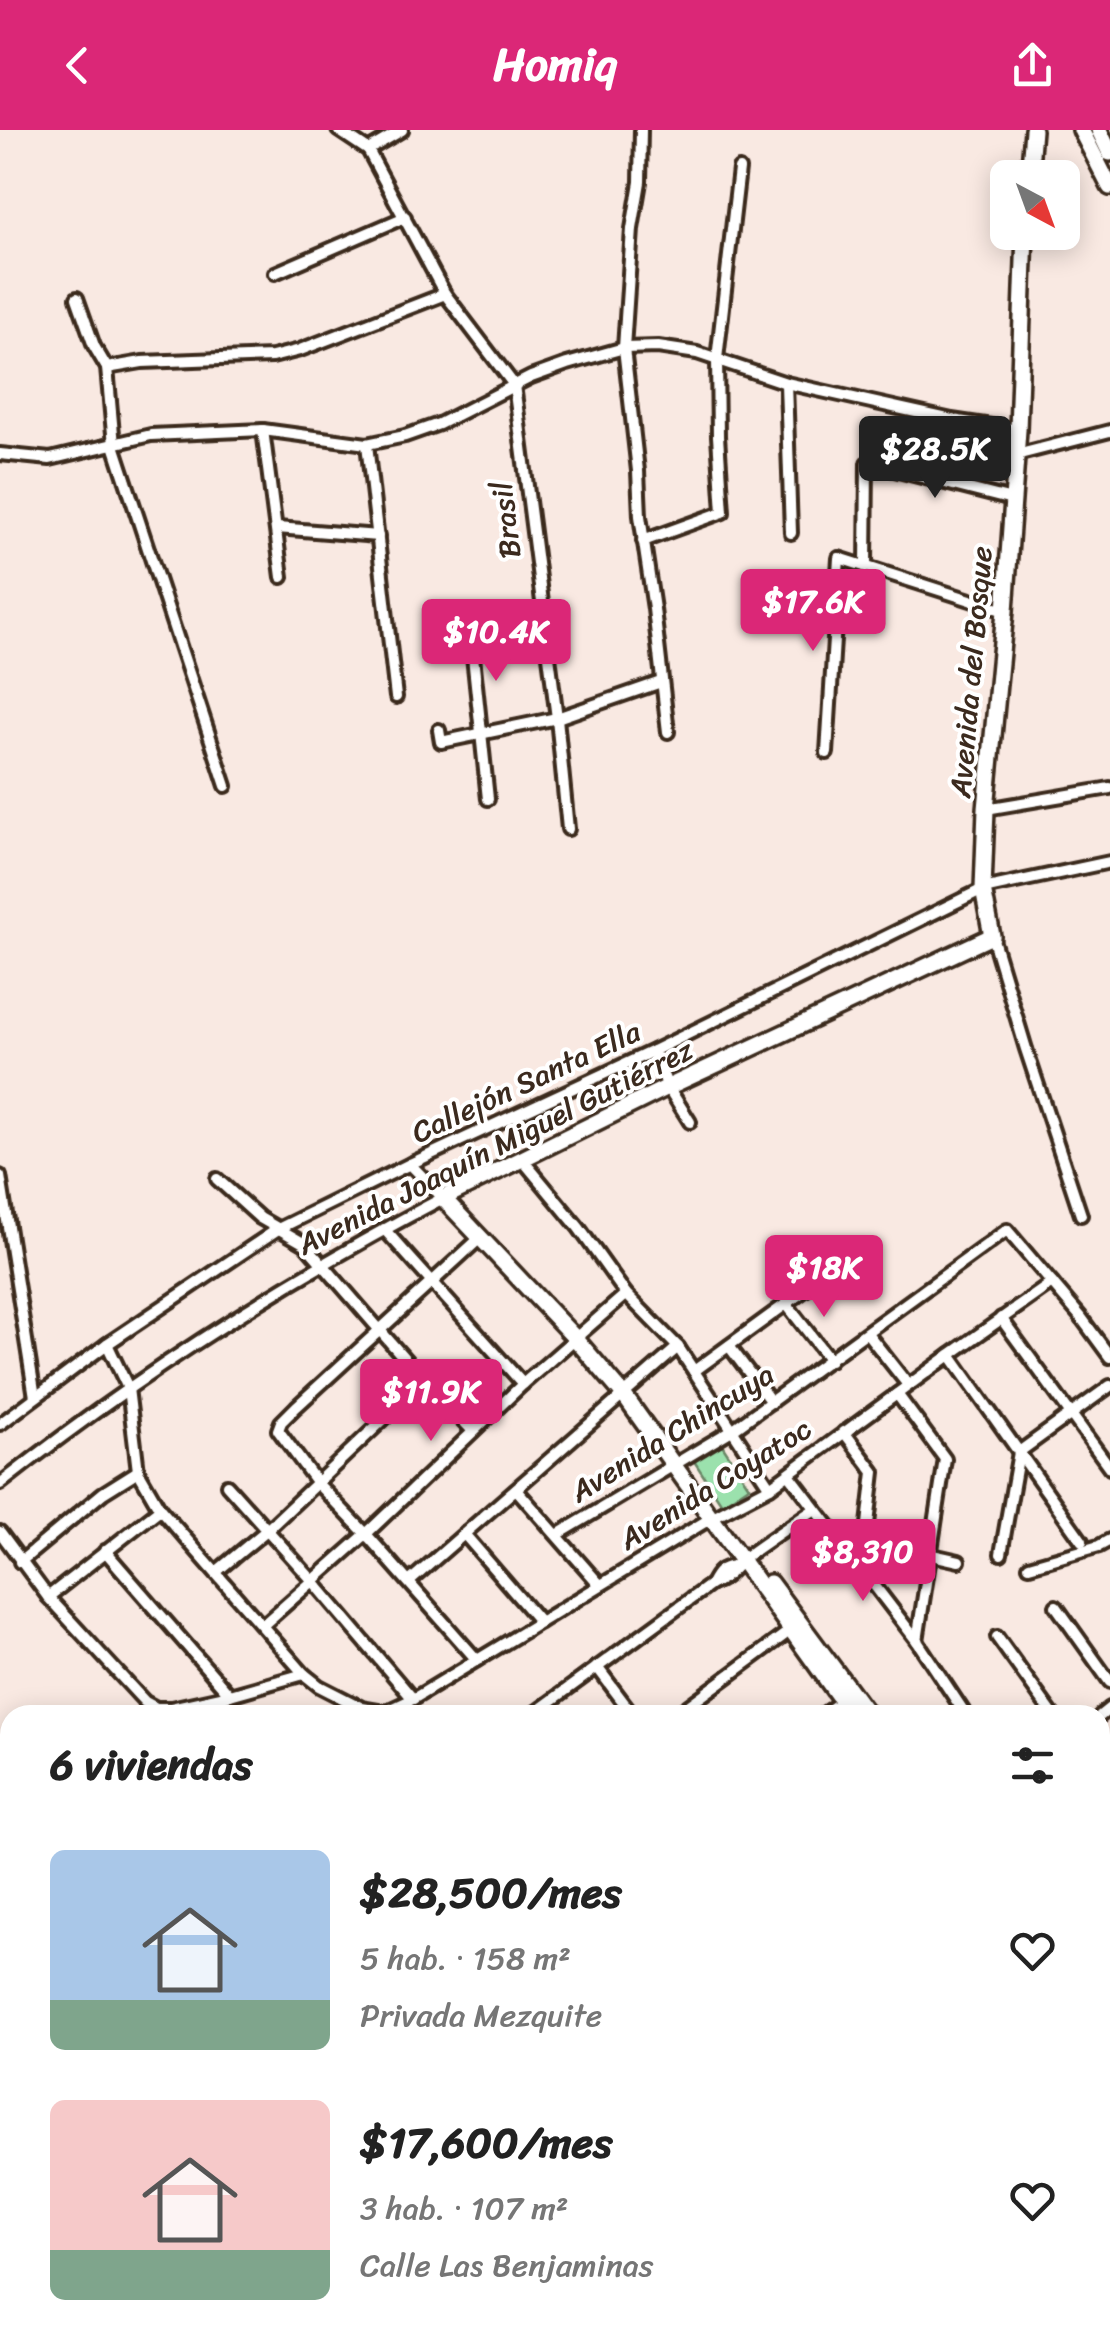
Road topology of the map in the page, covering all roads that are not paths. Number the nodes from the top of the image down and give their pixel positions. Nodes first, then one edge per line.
1 (338, 130) edge
2 (402, 130) edge
3 (641, 130) edge
4 (1033, 130) edge
5 (1081, 130) edge
6 (1099, 130) edge
7 (368, 150) junction
8 (1110, 152) edge
9 (1030, 160) edge
10 (739, 169) dead end
11 (1110, 187) edge
12 (404, 217) junction
13 (1024, 250) edge
14 (275, 273) dead end
15 (445, 294) junction
16 (77, 298) dead end
17 (624, 348) junction
18 (717, 359) junction
19 (108, 368) junction
20 (786, 382) junction
21 (514, 385) junction
22 (263, 430) junction
23 (1018, 430) junction
24 (1110, 431) edge
25 (367, 444) junction
26 (114, 445) junction
27 (0, 454) edge
28 (1016, 455) junction
29 (1012, 500) junction
30 (277, 528) junction
31 (790, 533) dead end
32 (378, 536) junction
33 (643, 541) junction
34 (866, 568) junction
35 (282, 576) dead end
36 (1005, 611) junction
37 (472, 637) dead end
38 (661, 682) junction
39 (396, 697) dead end
40 (556, 718) junction
41 (439, 730) dead end
42 (668, 732) dead end
43 (480, 734) junction
44 (827, 753) dead end
45 (226, 786) dead end
46 (1110, 788) edge
47 (488, 800) dead end
48 (986, 809) junction
49 (568, 829) dead end
50 (1110, 862) edge
51 (983, 890) junction
52 (992, 936) junction
53 (653, 1051) junction
54 (668, 1088) junction
55 (690, 1122) dead end
56 (521, 1158) junction
57 (410, 1164) junction
58 (0, 1176) edge
59 (217, 1179) dead end
60 (443, 1198) junction
61 (1081, 1214) dead end
62 (278, 1229) junction
63 (384, 1229) junction
64 (480, 1238) junction
65 (856, 1254) dead end
66 (321, 1264) junction
67 (430, 1282) junction
68 (1052, 1283) junction
69 (626, 1294) junction
70 (787, 1305) junction
71 (1001, 1318) junction
72 (379, 1329) junction
73 (867, 1333) junction
74 (574, 1338) junction
75 (107, 1344) junction
76 (678, 1346) junction
77 (730, 1346) junction
78 (950, 1355) junction
79 (1110, 1357) edge
80 (830, 1360) junction
81 (694, 1370) junction
82 (424, 1381) junction
83 (523, 1384) junction
84 (908, 1385) junction
85 (1110, 1386) edge
86 (128, 1388) junction
87 (623, 1394) junction
88 (896, 1394) junction
89 (35, 1397) junction
90 (771, 1402) junction
91 (1071, 1414) junction
92 (0, 1424) edge
93 (732, 1430) junction
94 (473, 1431) junction
95 (844, 1432) junction
96 (1018, 1452) junction
97 (674, 1465) junction
98 (1110, 1468) edge
99 (138, 1472) junction
100 (790, 1474) junction
101 (317, 1482) junction
102 (0, 1484) edge
103 (227, 1485) dead end
104 (770, 1488) junction
105 (516, 1489) junction
106 (815, 1508) junction
107 (160, 1509) junction
108 (713, 1518) junction
109 (268, 1529) junction
110 (0, 1532) edge
111 (832, 1533) junction
112 (366, 1534) junction
113 (465, 1534) junction
114 (557, 1535) junction
115 (1110, 1540) edge
116 (1082, 1541) dead end
117 (866, 1542) junction
118 (105, 1550) junction
119 (1001, 1554) dead end
120 (931, 1556) junction
121 (740, 1558) junction
122 (20, 1562) junction
123 (959, 1562) dead end
124 (1029, 1566) dead end
125 (216, 1572) junction
126 (313, 1580) junction
127 (409, 1582) junction
128 (600, 1585) junction
129 (48, 1597) junction
130 (1056, 1606) dead end
131 (540, 1622) junction
132 (263, 1625) junction
133 (796, 1627) junction
134 (997, 1637) dead end
135 (917, 1640) junction
136 (477, 1660) junction
137 (598, 1667) junction
138 (304, 1674) junction
139 (1110, 1682) edge
140 (230, 1695) junction
141 (847, 1697) junction
142 (413, 1698) junction
143 (150, 1705) edge
144 (184, 1705) edge
145 (348, 1705) edge
146 (402, 1705) edge
147 (546, 1705) edge
148 (626, 1705) edge
149 (690, 1705) edge
150 (836, 1705) edge
151 (849, 1705) edge
152 (856, 1705) edge
153 (959, 1705) edge
154 (1046, 1705) edge

1 - 7 street
2 - 7 street
3 - 17 street
4 - 9 street
5 - 11 street
6 - 8 street
7 - 12 street
10 - 18 street
12 - 14 street
12 - 15 street
13 - 23 street, Avenida del Bosque
15 - 19 street
15 - 21 street
16 - 19 street
17 - 18 street
17 - 21 street
17 - 33 street
18 - 20 street
18 - 33 street
19 - 26 street
20 - 23 street
20 - 31 street
21 - 25 street
21 - 40 street, Brasil
22 - 25 street
22 - 26 street
22 - 30 street
23 - 28 street, Avenida del Bosque
24 - 28 street
25 - 32 street
26 - 27 street
26 - 45 street
28 - 29 street, Avenida del Bosque
29 - 34 street
29 - 36 street, Avenida del Bosque
30 - 32 street
30 - 35 street
32 - 39 street
33 - 38 street
34 - 36 street
34 - 44 street
36 - 48 street, Avenida del Bosque
37 - 43 street
38 - 40 street
38 - 42 street
40 - 43 street
40 - 49 street, Brasil
41 - 43 street
43 - 47 street
46 - 48 street
48 - 51 street, Avenida del Bosque
50 - 51 street, Callejón Santa Ella
51 - 52 street, Avenida del Bosque
51 - 53 street, Callejón Santa Ella
52 - 54 street, Avenida Joaquín Miguel Gutiérrez
52 - 61 street
53 - 54 street
53 - 57 street, Callejón Santa Ella
54 - 55 street
54 - 56 street, Avenida Joaquín Miguel Gutiérrez
56 - 60 street, Avenida Joaquín Miguel Gutiérrez
56 - 69 street
57 - 60 street
57 - 62 street, Callejón Santa Ella
58 - 89 street
59 - 62 street
60 - 63 street, Avenida Joaquín Miguel Gutiérrez
60 - 64 street
62 - 66 street
62 - 75 street, Callejón Santa Ella
63 - 66 street, Avenida Joaquín Miguel Gutiérrez
63 - 67 street
64 - 67 street
64 - 74 street
65 - 70 street
66 - 72 street
66 - 86 street, Avenida Joaquín Miguel Gutiérrez
67 - 72 street
67 - 83 street
68 - 71 street, Avenida Coyatoc
68 - 73 street, Avenida Chincuya
68 - 79 street
69 - 74 street
69 - 76 street
70 - 77 street
70 - 80 street
71 - 78 street, Avenida Coyatoc
71 - 91 street
72 - 82 street
72 - 101 street
73 - 80 street, Avenida Chincuya
73 - 84 street
74 - 83 street
74 - 87 street
75 - 86 street
75 - 89 street, Callejón Santa Ella
76 - 81 street
76 - 87 street
77 - 81 street
77 - 90 street
78 - 84 street, Avenida Coyatoc
78 - 96 street
80 - 90 street, Avenida Chincuya
81 - 93 street
82 - 94 street
82 - 101 street
83 - 94 street
84 - 88 street, Avenida Coyatoc
85 - 91 street
86 - 99 street
86 - 102 street, Avenida Joaquín Miguel Gutiérrez
87 - 97 street
87 - 105 street
88 - 95 street, Avenida Coyatoc
88 - 120 street
89 - 92 street, Callejón Santa Ella
90 - 93 street, Avenida Chincuya
91 - 96 street
91 - 98 street
93 - 97 street, Avenida Chincuya
93 - 104 street
94 - 112 street
95 - 100 street, Avenida Coyatoc
95 - 117 street
96 - 116 street
96 - 119 street
97 - 108 street
97 - 114 street, Avenida Chincuya
99 - 107 street
99 - 122 street
100 - 104 street, Avenida Coyatoc
100 - 106 street
101 - 109 street
101 - 112 street
103 - 109 street
104 - 108 street, Avenida Coyatoc
105 - 113 street
105 - 114 street
106 - 111 street
106 - 121 street
107 - 118 street
107 - 125 street
108 - 121 street
108 - 128 street, Avenida Coyatoc
109 - 125 street
109 - 126 street
110 - 122 street
111 - 117 street
111 - 135 street
112 - 126 street
112 - 127 street
113 - 127 street
113 - 131 street
114 - 128 street
115 - 124 street
117 - 120 street
118 - 129 street
118 - 140 street
120 - 123 street
120 - 135 street
121 - 133 street
121 - 137 street
122 - 129 street
125 - 132 street
126 - 132 street
126 - 142 street
127 - 136 street
128 - 131 street, Avenida Coyatoc
129 - 143 street
130 - 139 street
131 - 136 street, Avenida Coyatoc
132 - 138 street
133 - 141 street
133 - 149 street
134 - 154 street
135 - 153 street
136 - 142 street, Avenida Coyatoc
137 - 147 street
137 - 148 street
138 - 140 street
138 - 145 street
140 - 144 street
141 - 150 street
141 - 151 street
141 - 152 street
142 - 146 street, Avenida Coyatoc

